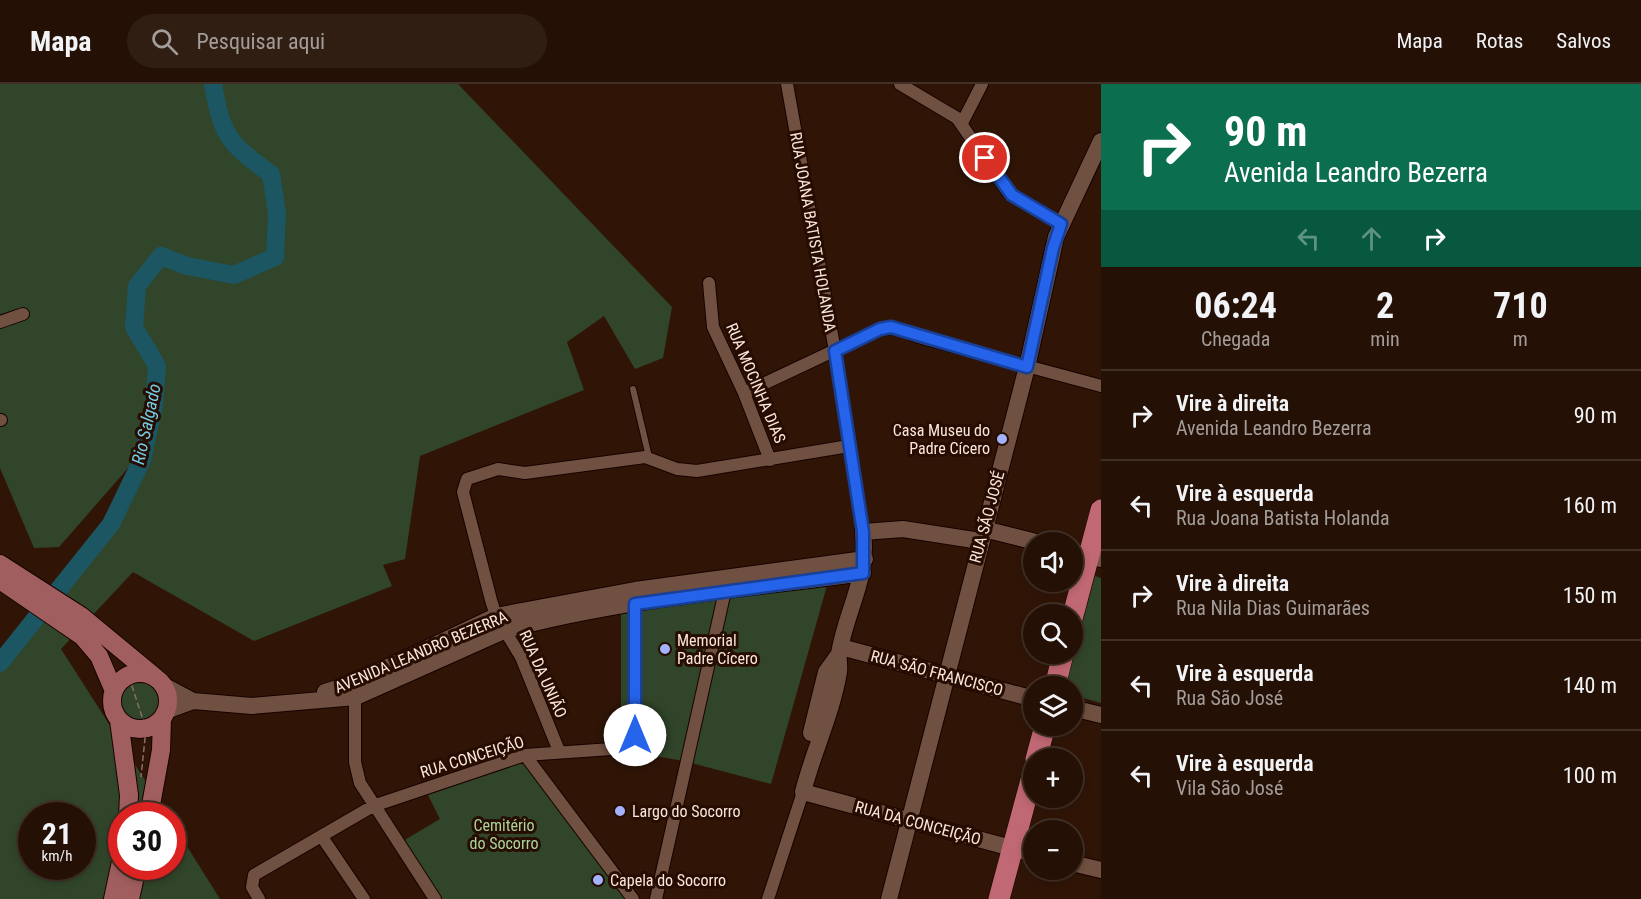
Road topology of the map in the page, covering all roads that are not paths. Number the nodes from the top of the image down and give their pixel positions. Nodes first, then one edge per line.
1 (787, 84) edge
2 (900, 84) edge
3 (982, 84) edge
4 (962, 123) junction
5 (1101, 141) edge
6 (1061, 224) junction
7 (709, 283) dead end
8 (23, 314) dead end
9 (0, 322) edge
10 (835, 351) junction
11 (1027, 367) junction
12 (1101, 386) edge
13 (633, 389) dead end
14 (744, 393) junction
15 (849, 446) junction
16 (649, 457) junction
17 (770, 460) junction
18 (1101, 510) edge
19 (863, 532) junction
20 (982, 535) junction
21 (1023, 541) edge
22 (1088, 555) edge
23 (0, 564) edge
24 (864, 566) junction
25 (12, 582) edge
26 (726, 591) junction
27 (635, 597) junction
28 (1076, 604) edge
29 (496, 616) junction
30 (78, 622) junction
31 (506, 630) junction
32 (840, 650) junction
33 (947, 676) junction
34 (160, 682) junction
35 (355, 690) junction
36 (114, 691) junction
37 (1023, 696) edge
38 (193, 701) junction
39 (1083, 711) edge
40 (164, 715) junction
41 (1101, 715) edge
42 (119, 720) junction
43 (559, 751) junction
44 (525, 755) junction
45 (803, 792) junction
46 (129, 802) edge
47 (152, 802) edge
48 (373, 806) junction
49 (910, 820) junction
50 (322, 837) junction
51 (1023, 851) edge
52 (1083, 866) edge
53 (1101, 870) edge
54 (117, 880) edge
55 (134, 880) edge
56 (113, 899) edge
57 (130, 899) edge
58 (258, 899) edge
59 (364, 899) edge
60 (435, 899) edge
61 (633, 899) edge
62 (656, 899) edge
63 (768, 899) edge
64 (889, 899) edge
65 (999, 899) edge

1 - 10 street, RUA JOANA BATISTA HOLANDA
2 - 4 street
3 - 4 street
4 - 6 street
5 - 6 street, RUA SÃO JOSÉ
6 - 11 street, RUA SÃO JOSÉ
7 - 14 street, RUA MOCINHA DIAS
8 - 9 street
10 - 11 street
10 - 14 street
10 - 15 street, RUA JOANA BATISTA HOLANDA
11 - 12 street
11 - 20 street, RUA SÃO JOSÉ
13 - 16 lane
14 - 17 street, RUA MOCINHA DIAS
15 - 17 street
15 - 19 street, RUA JOANA BATISTA HOLANDA
16 - 17 street
16 - 29 street, RUA DA UNIÃO
18 - 22 highway
19 - 20 street
19 - 24 street, RUA JOANA BATISTA HOLANDA
20 - 21 street
20 - 33 street, RUA SÃO JOSÉ
22 - 28 highway
23 - 25 main road
24 - 26 street, AVENIDA LEANDRO BEZERRA
24 - 27 street, AVENIDA LEANDRO BEZERRA
24 - 32 street
25 - 30 main road
26 - 27 street, AVENIDA LEANDRO BEZERRA
26 - 62 street
27 - 29 street, AVENIDA LEANDRO BEZERRA
27 - 31 street, AVENIDA LEANDRO BEZERRA
27 - 43 street, RUA CONCEIÇÃO
29 - 31 street, RUA DA UNIÃO
29 - 35 street, AVENIDA LEANDRO BEZERRA
30 - 34 main road
30 - 36 main road
31 - 35 street, AVENIDA LEANDRO BEZERRA
31 - 43 street, RUA DA UNIÃO
32 - 33 street, RUA SÃO FRANCISCO
32 - 45 street
33 - 37 street, RUA SÃO FRANCISCO
33 - 49 street, RUA SÃO JOSÉ
34 - 36 main road
34 - 38 street
34 - 40 main road
35 - 38 street, AVENIDA LEANDRO BEZERRA
35 - 48 street
36 - 42 main road
38 - 40 street
39 - 41 street
40 - 42 main road
40 - 47 main road
42 - 46 main road
43 - 44 street, RUA CONCEIÇÃO
44 - 48 street, RUA CONCEIÇÃO
44 - 61 street
45 - 49 street, RUA DA CONCEIÇÃO
45 - 63 street
48 - 50 street, RUA CONCEIÇÃO
48 - 60 street
49 - 51 street, RUA DA CONCEIÇÃO
49 - 64 street, RUA SÃO JOSÉ
50 - 58 street, RUA CONCEIÇÃO
50 - 59 street
51 - 65 highway
52 - 53 street
54 - 56 main road
55 - 57 main road

